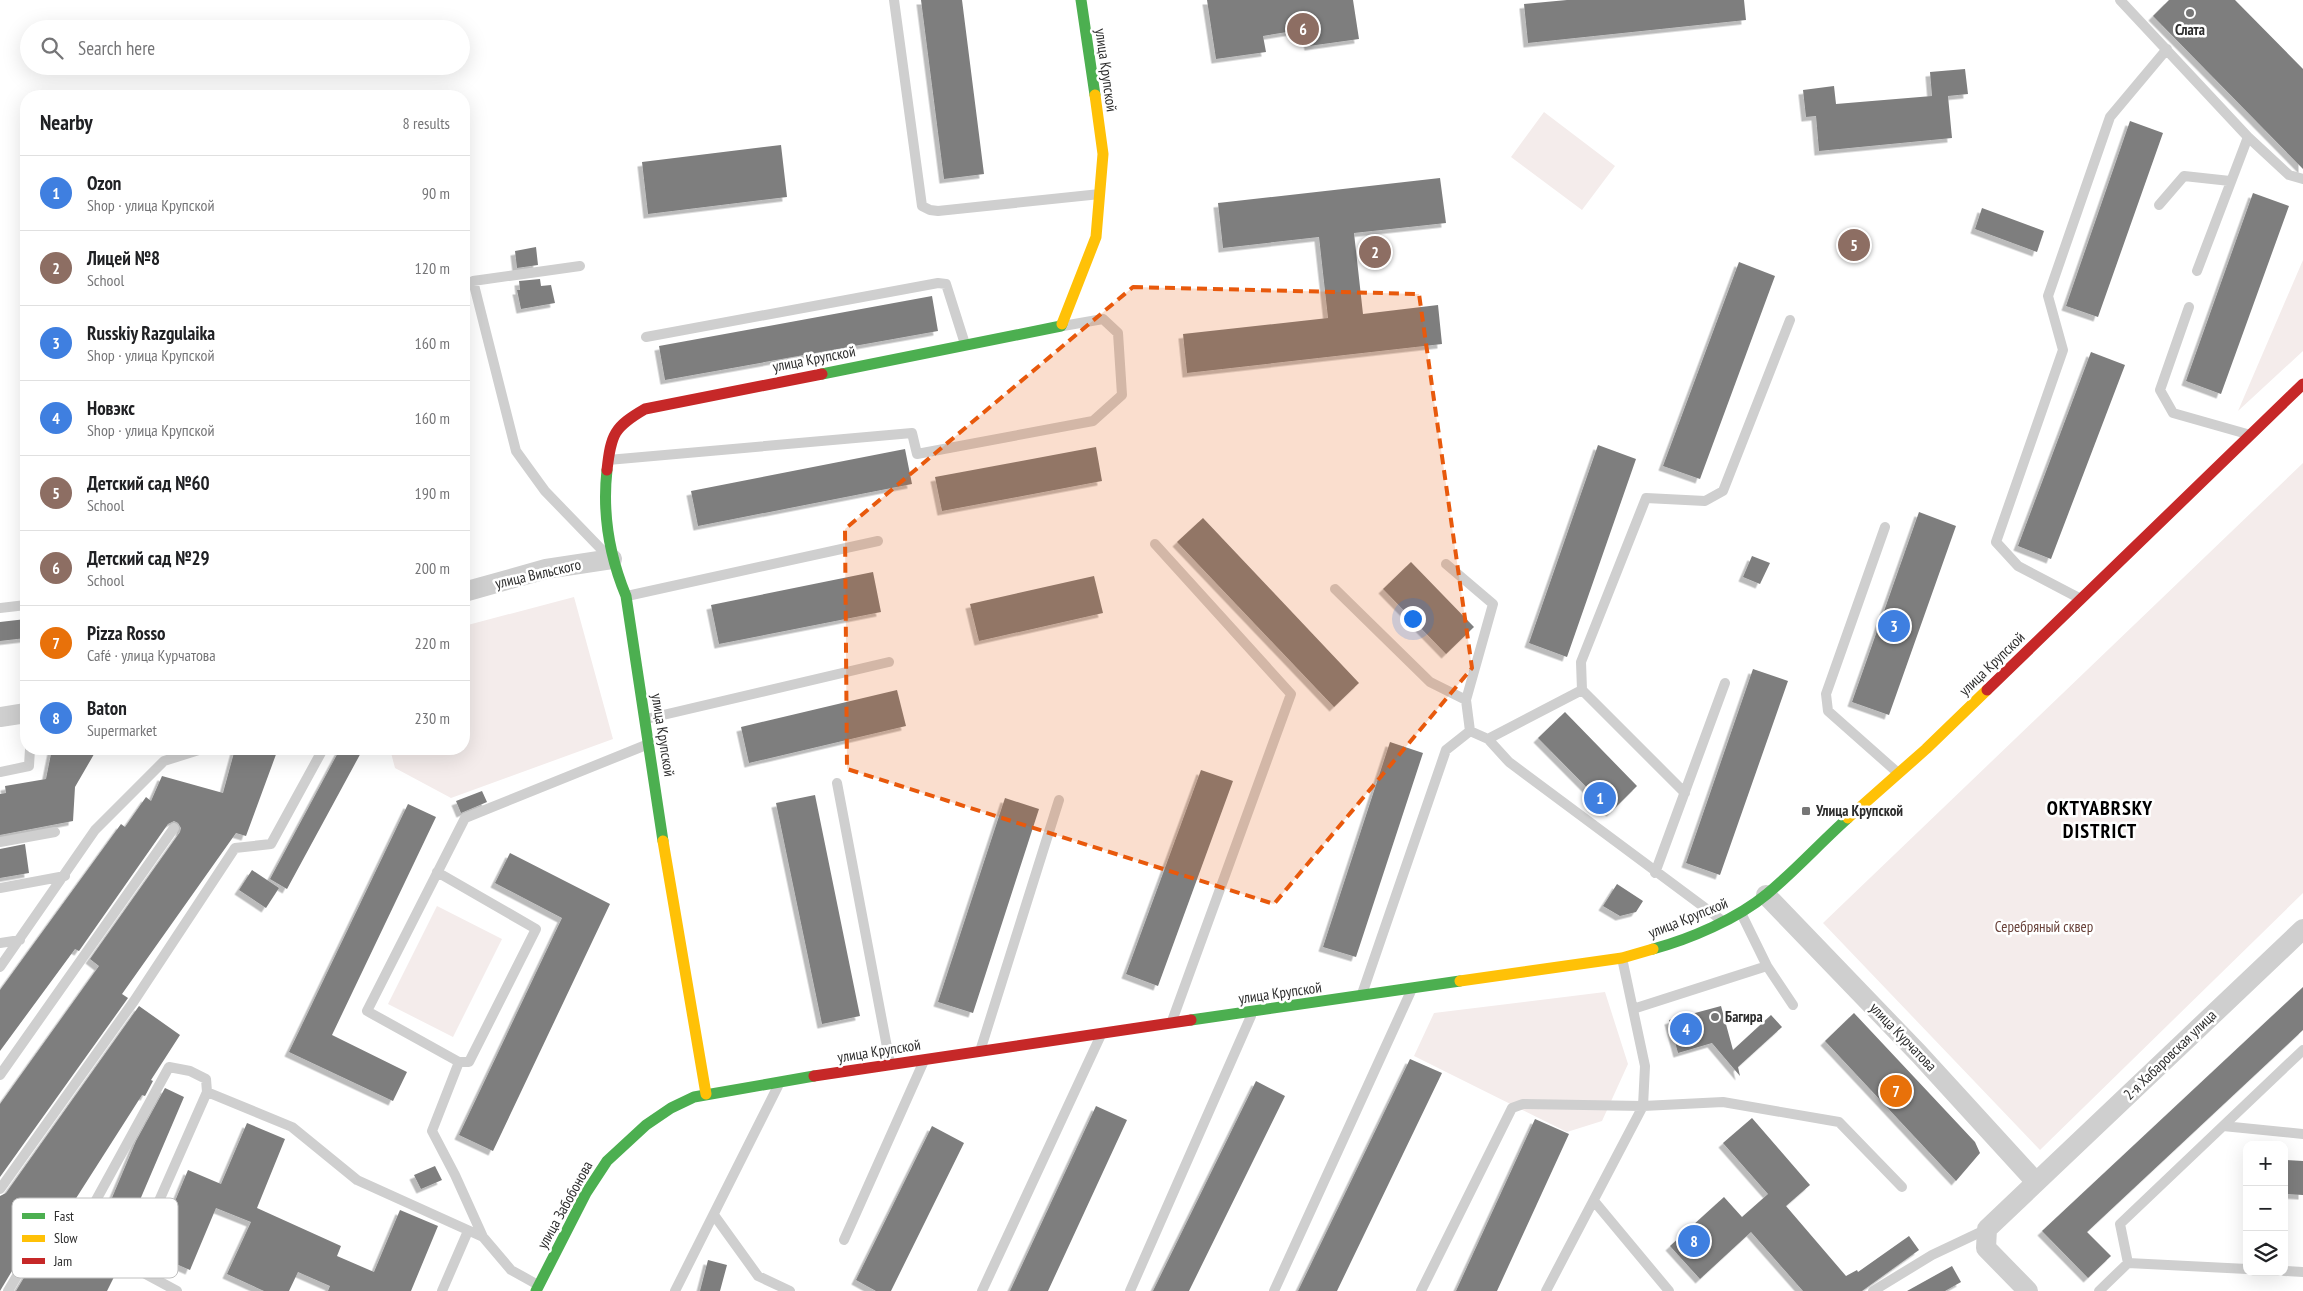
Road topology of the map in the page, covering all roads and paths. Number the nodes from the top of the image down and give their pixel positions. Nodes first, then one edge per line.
1 (894, 0) edge
2 (1081, 0) edge
3 (2120, 0) edge
4 (2167, 49) junction
5 (2248, 138) junction
6 (2303, 179) edge
7 (2230, 181) junction
8 (1101, 194) junction
9 (2159, 205) dead end
10 (580, 266) dead end
11 (2197, 272) dead end
12 (2189, 307) dead end
13 (1790, 320) dead end
14 (1061, 326) junction
15 (646, 337) dead end
16 (965, 344) junction
17 (2303, 384) edge
18 (2249, 435) junction
19 (608, 460) junction
20 (1885, 527) dead end
21 (878, 541) dead end
22 (1155, 544) dead end
23 (612, 559) junction
24 (1446, 564) dead end
25 (1335, 589) dead end
26 (470, 590) edge
27 (626, 596) junction
28 (2080, 599) junction
29 (20, 606) edge
30 (0, 608) edge
31 (889, 662) dead end
32 (1725, 683) dead end
33 (1582, 690) junction
34 (1466, 700) junction
35 (20, 715) edge
36 (0, 717) edge
37 (646, 719) junction
38 (1470, 730) junction
39 (1488, 739) junction
40 (650, 744) junction
41 (30, 755) edge
42 (183, 755) edge
43 (320, 755) edge
44 (0, 772) edge
45 (1899, 774) junction
46 (837, 783) dead end
47 (1685, 793) junction
48 (1059, 800) dead end
49 (174, 828) dead end
50 (55, 832) dead end
51 (0, 842) edge
52 (437, 872) junction
53 (1655, 873) junction
54 (65, 876) junction
55 (0, 888) edge
56 (1766, 894) junction
57 (1741, 912) junction
58 (1723, 922) junction
59 (2303, 929) edge
60 (20, 940) junction
61 (0, 943) edge
62 (1622, 958) junction
63 (1767, 966) junction
64 (0, 967) edge
65 (1412, 990) junction
66 (1361, 997) junction
67 (1793, 1005) dead end
68 (1633, 1009) junction
69 (1252, 1012) junction
70 (1170, 1024) junction
71 (1102, 1034) junction
72 (2303, 1050) edge
73 (980, 1052) junction
74 (925, 1059) junction
75 (459, 1062) junction
76 (890, 1064) junction
77 (0, 1075) edge
78 (781, 1080) junction
79 (207, 1092) junction
80 (706, 1094) junction
81 (1643, 1106) junction
82 (2223, 1126) junction
83 (2303, 1134) edge
84 (2036, 1182) junction
85 (1902, 1187) dead end
86 (0, 1189) edge
87 (97, 1198) edge
88 (160, 1198) edge
89 (1594, 1201) junction
90 (714, 1215) junction
91 (1987, 1229) junction
92 (468, 1231) junction
93 (482, 1237) junction
94 (844, 1240) dead end
95 (2128, 1263) junction
96 (2243, 1269) edge
97 (2288, 1271) edge
98 (2303, 1272) edge
99 (16, 1278) edge
100 (153, 1278) edge
101 (537, 1288) edge
102 (8, 1291) edge
103 (176, 1291) edge
104 (442, 1291) edge
105 (675, 1291) edge
106 (790, 1291) edge
107 (982, 1291) edge
108 (1130, 1291) edge
109 (1274, 1291) edge
110 (1421, 1291) edge
111 (1546, 1291) edge
112 (1670, 1291) edge
113 (1873, 1291) edge
114 (2028, 1291) edge
115 (2099, 1291) edge

1 - 8 lane
2 - 8 street, улица Крупской
3 - 4 lane
4 - 5 lane
4 - 28 lane
5 - 6 lane
5 - 7 lane
7 - 9 lane
7 - 11 lane
8 - 14 street, улица Крупской
10 - 23 lane
12 - 18 lane
13 - 33 lane
14 - 16 street, улица Крупской
14 - 19 lane
15 - 16 lane
16 - 19 street, улица Крупской
17 - 18 street, улица Крупской
18 - 28 street, улица Крупской
19 - 23 street, улица Крупской
20 - 45 lane
21 - 27 lane
22 - 70 lane
23 - 26 street, улица Вильского
23 - 27 street, улица Крупской
24 - 34 lane
25 - 34 lane
27 - 37 street, улица Крупской
28 - 45 street, улица Крупской
29 - 30 lane
31 - 37 lane
32 - 47 lane
33 - 39 lane
33 - 47 lane
34 - 38 lane
35 - 36 street
37 - 40 street, улица Крупской
38 - 39 lane
38 - 66 lane
39 - 53 lane
40 - 52 lane
40 - 80 street, улица Крупской
41 - 44 lane
42 - 54 lane
43 - 86 lane
45 - 56 street, улица Крупской
46 - 76 lane
47 - 53 lane
48 - 73 lane
49 - 77 lane
50 - 51 lane
52 - 75 lane
52 - 75 lane
53 - 58 lane
54 - 55 lane
54 - 60 lane
56 - 57 street, улица Крупской
56 - 84 street, улица Курчатова
57 - 58 street, улица Крупской
57 - 63 lane
58 - 62 street, улица Крупской
59 - 84 street, 2-я Хабаровская улица
60 - 61 lane
60 - 64 lane
62 - 65 street, улица Крупской
62 - 68 lane
63 - 67 lane
63 - 68 lane
65 - 66 street, улица Крупской
65 - 109 lane
66 - 69 street, улица Крупской
68 - 81 lane
69 - 70 street, улица Крупской
69 - 108 lane
70 - 71 street, улица Крупской
71 - 73 street, улица Крупской
71 - 107 lane
72 - 82 lane
73 - 74 street, улица Крупской
74 - 76 street, улица Крупской
74 - 94 lane
75 - 93 lane
76 - 78 street, улица Крупской
78 - 80 street, улица Крупской
78 - 90 lane
79 - 87 lane
79 - 88 lane
79 - 92 lane
80 - 101 street, улица Забобонова
81 - 85 lane
81 - 89 lane
81 - 110 lane
82 - 83 lane
82 - 95 lane
84 - 91 street, 2-я Хабаровская улица
89 - 111 lane
89 - 112 lane
90 - 105 lane
90 - 106 lane
91 - 113 lane
91 - 114 street
92 - 93 lane
92 - 104 lane
93 - 101 lane
95 - 96 lane
95 - 115 lane
97 - 98 lane
99 - 102 lane
100 - 103 lane

